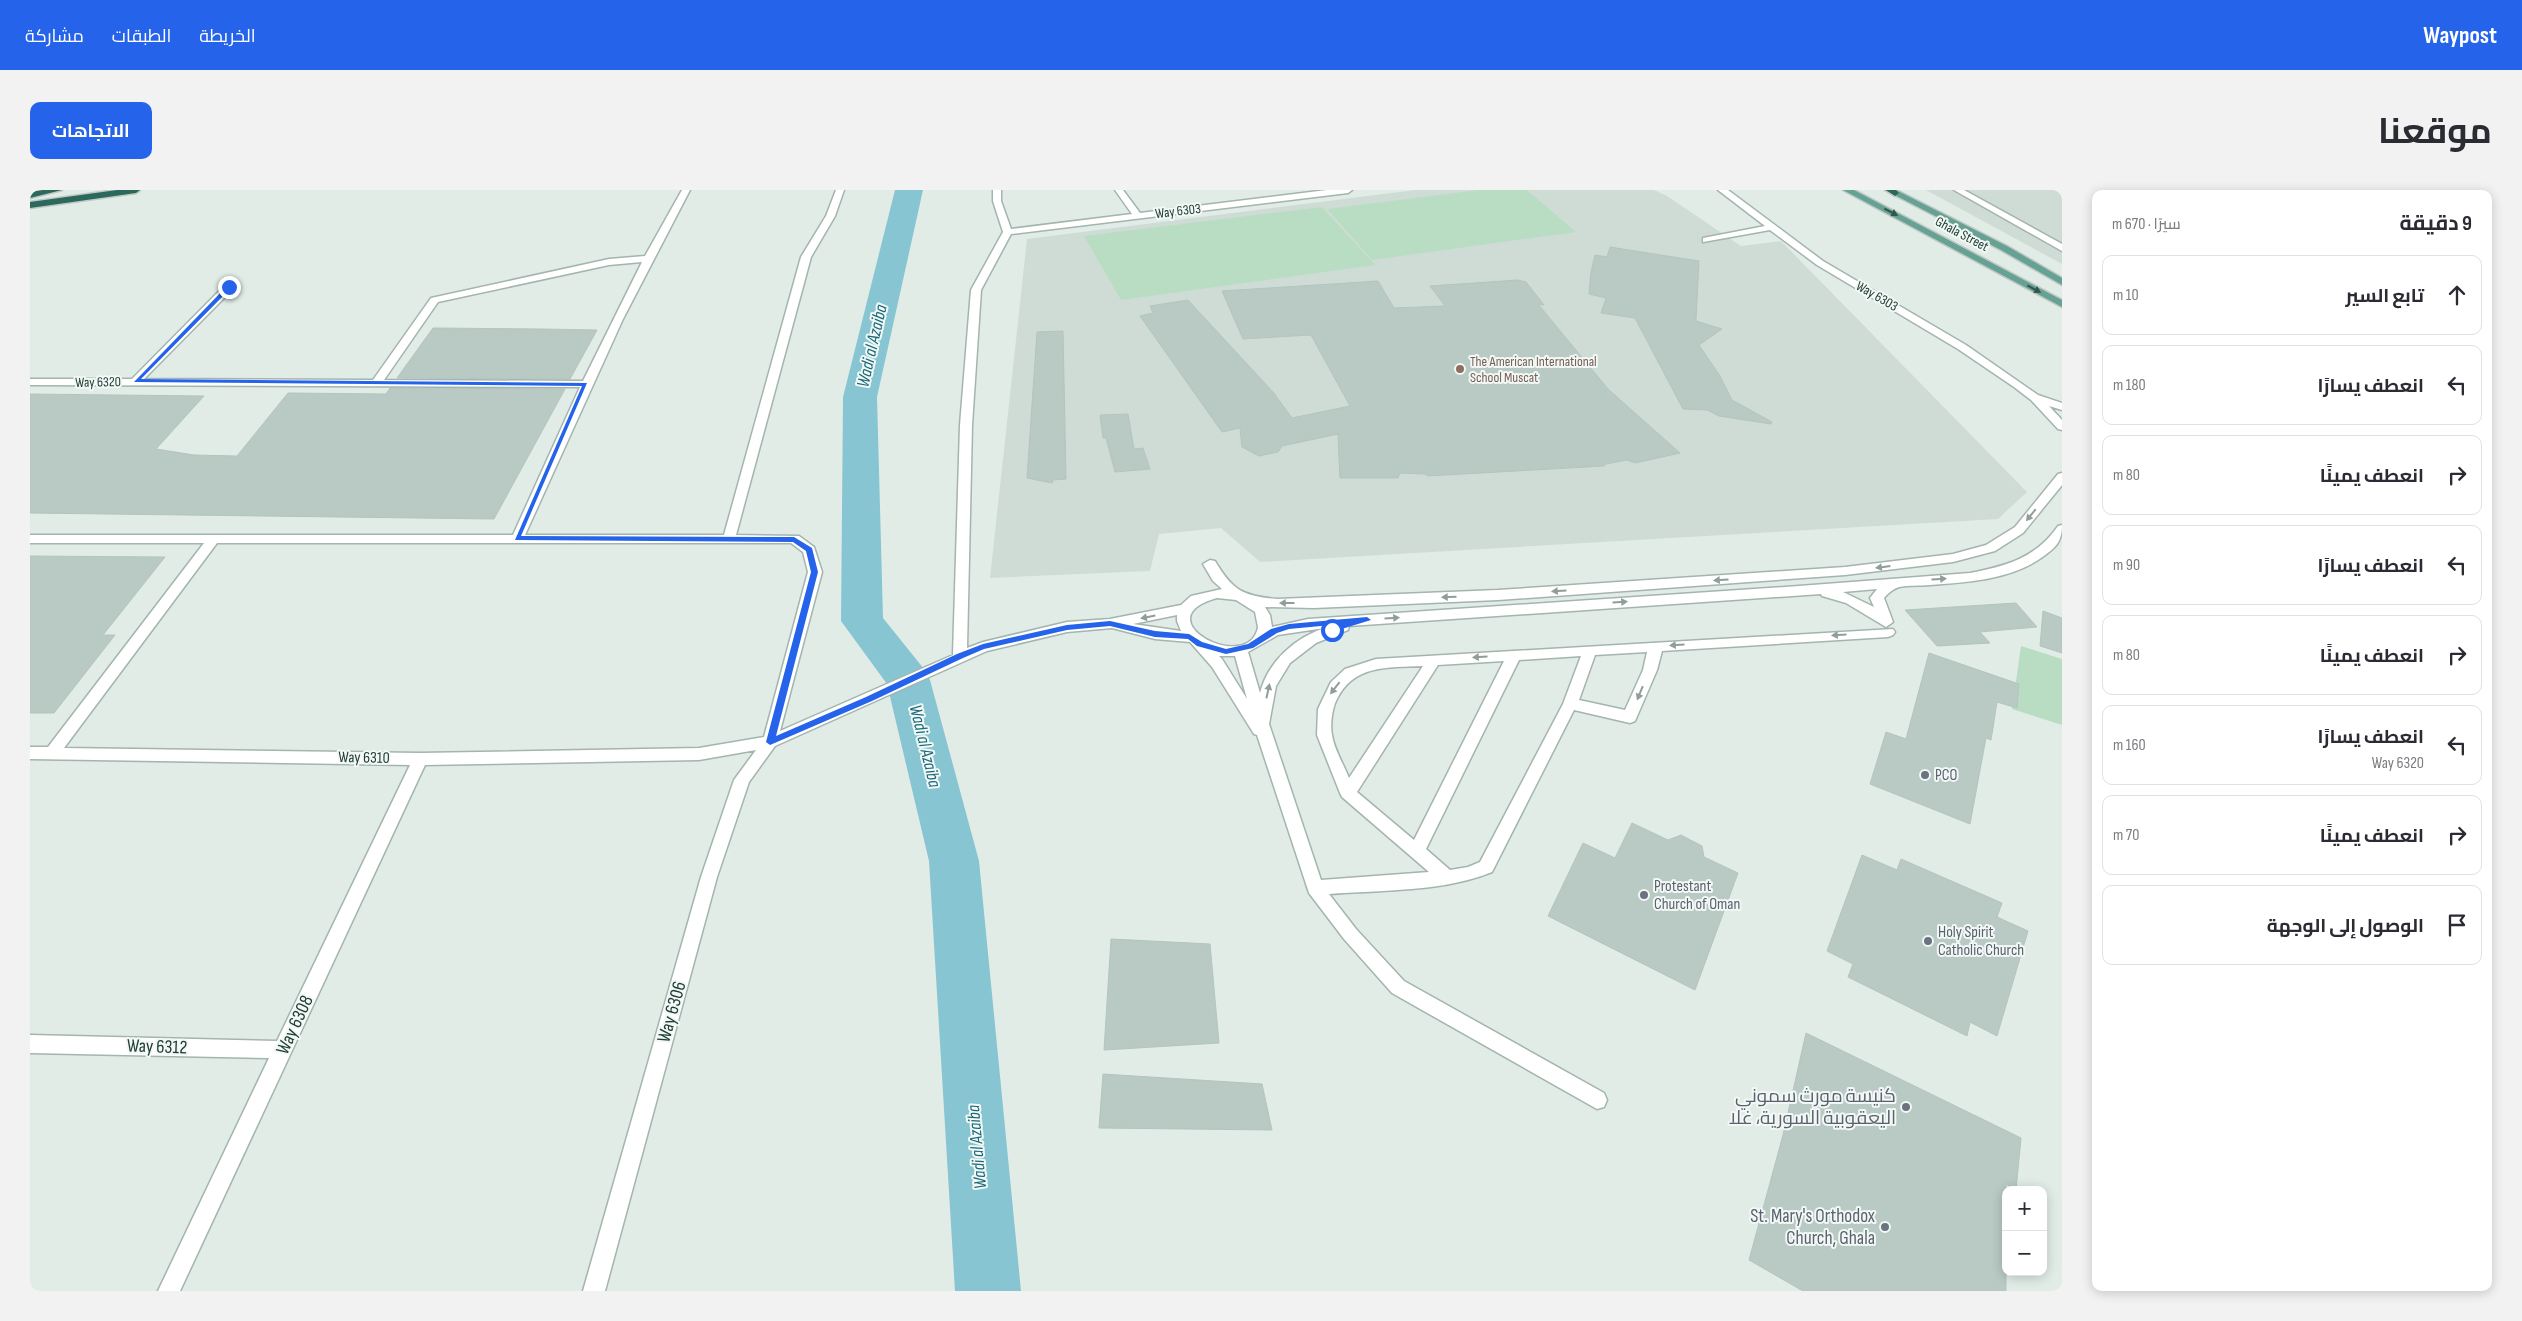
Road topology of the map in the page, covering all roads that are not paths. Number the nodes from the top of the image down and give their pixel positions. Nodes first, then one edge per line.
1 (58, 190) edge
2 (136, 190) edge
3 (686, 190) edge
4 (840, 190) edge
5 (997, 190) edge
6 (1119, 190) edge
7 (1348, 190) edge
8 (1722, 190) edge
9 (1848, 190) edge
10 (1958, 190) edge
11 (1891, 191) edge
12 (30, 195) edge
13 (30, 205) edge
14 (1138, 216) junction
15 (1774, 227) junction
16 (1008, 232) junction
17 (1706, 240) dead end
18 (2062, 248) edge
19 (646, 259) junction
20 (2062, 282) edge
21 (229, 287) dead end
22 (2050, 297) joint
23 (2062, 306) edge
24 (136, 381) junction
25 (30, 382) edge
26 (376, 382) junction
27 (585, 384) junction
28 (2034, 398) junction
29 (2062, 407) edge
30 (2062, 427) edge
31 (2062, 477) edge
32 (2062, 529) edge
33 (30, 538) edge
34 (517, 538) junction
35 (729, 539) junction
36 (213, 540) junction
37 (1896, 582) junction
38 (1799, 591) junction
39 (1198, 598) junction
40 (1244, 598) junction
41 (1185, 609) junction
42 (1367, 620) junction
43 (1110, 624) junction
44 (1888, 632) dead end
45 (1195, 640) junction
46 (1259, 640) junction
47 (1656, 646) junction
48 (1240, 650) junction
49 (1590, 650) junction
50 (1514, 655) junction
51 (960, 656) junction
52 (1434, 660) junction
53 (1570, 704) junction
54 (1266, 739) junction
55 (770, 742) junction
56 (30, 753) edge
57 (52, 753) junction
58 (420, 758) junction
59 (1348, 793) junction
60 (1417, 851) junction
61 (1447, 877) junction
62 (1315, 888) junction
63 (30, 1044) edge
64 (283, 1050) junction
65 (1597, 1100) dead end
66 (169, 1291) edge
67 (594, 1291) edge

1 - 12 highway
2 - 13 highway
3 - 19 street
4 - 35 street
5 - 16 street
6 - 14 street
7 - 14 street, Way 6303
8 - 15 street, Way 6303
9 -> 22 main road, Ghala Street
10 - 18 street
11 - 20 main road, Ghala Street
14 - 16 street, Way 6303
15 - 17 street
15 - 28 street, Way 6303
16 - 51 street
19 - 26 street
19 - 27 street
21 - 24 street
22 - 23 street
24 - 25 street, Way 6320
24 - 26 street, Way 6320
26 - 27 street, Way 6320
27 - 34 street
28 - 29 street, Way 6303
28 - 30 street, Way 6303
31 -> 40 street
37 -> 32 street
33 - 36 street
34 - 35 street
34 - 36 street
35 - 55 street
36 - 57 street
37 - 38 street
37 - 38 street
42 -> 38 street
39 - 40 street
39 - 40 street
39 - 41 street
40 - 46 street
41 -> 43 street
41 - 45 street
42 - 46 street
54 -> 42 street
43 - 45 street
43 - 51 street, Way 6310
44 -> 47 street
45 - 48 street
45 - 54 street
46 - 48 street
47 - 49 street
47 -> 53 street
48 - 54 street
49 - 50 street
49 - 53 street
50 -> 52 street
50 - 60 street
51 - 55 street, Way 6310
52 - 59 street
52 -> 59 street
53 - 61 street
54 - 62 street
55 - 58 street, Way 6310
55 - 67 street, Way 6306
56 - 57 street, Way 6310
57 - 58 street, Way 6310
58 - 64 street, Way 6308
59 - 60 street
60 - 61 street
61 - 62 street
62 - 65 street
63 - 64 street, Way 6312
64 - 66 street, Way 6308

